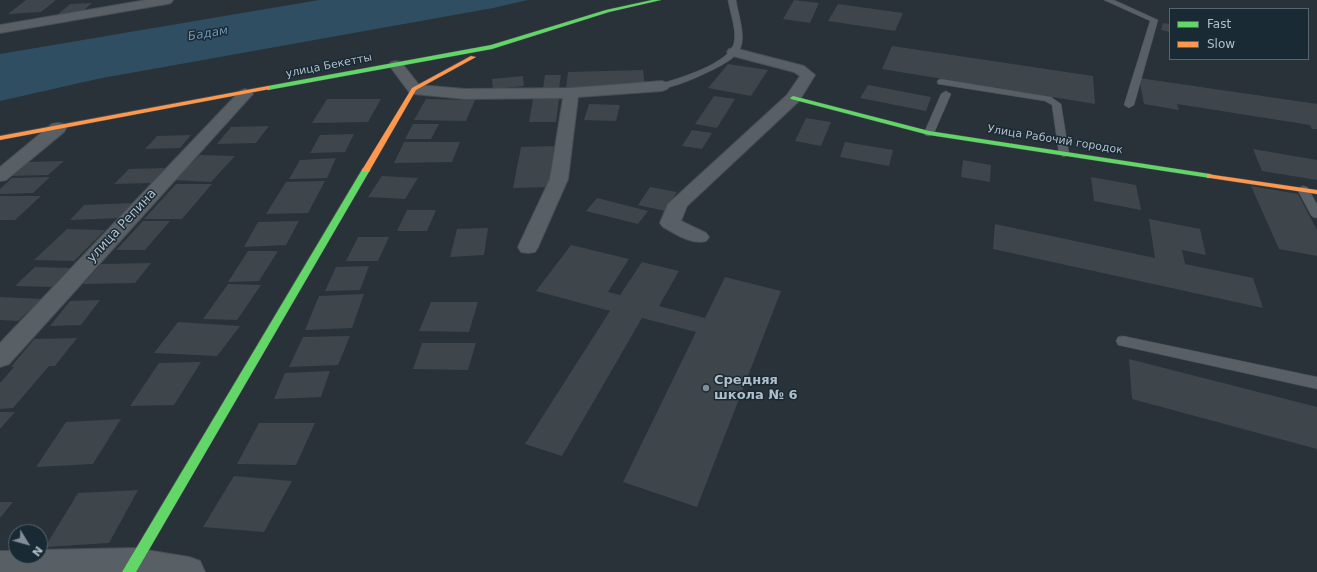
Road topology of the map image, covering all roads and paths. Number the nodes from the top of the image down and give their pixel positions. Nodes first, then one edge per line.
1 (167, 0) edge
2 (658, 0) edge
3 (732, 0) edge
4 (1108, 0) edge
5 (0, 30) edge
6 (492, 48) junction
7 (734, 52) junction
8 (396, 65) junction
9 (941, 82) dead end
10 (662, 86) joint
11 (414, 89) junction
12 (571, 93) junction
13 (245, 94) junction
14 (946, 94) dead end
15 (793, 98) junction
16 (1129, 105) dead end
17 (58, 128) junction
18 (929, 134) junction
19 (0, 138) edge
20 (1064, 154) junction
21 (0, 176) edge
22 (1303, 189) junction
23 (1317, 192) edge
24 (1317, 215) edge
25 (699, 237) dead end
26 (528, 247) dead end
27 (1123, 342) dead end
28 (0, 358) edge
29 (1317, 383) edge
30 (0, 566) edge
31 (132, 567) edge
32 (189, 572) edge

1 - 5 street
2 - 6 street, улица Бекетты
3 - 7 lane
4 - 16 lane
6 - 8 street, улица Бекетты
6 - 11 street
7 - 10 lane
7 - 15 street
8 - 11 street
8 - 13 street, улица Бекетты
9 - 20 lane
10 - 12 street
11 - 12 street
11 - 31 street
12 - 26 street
13 - 17 street, улица Бекетты
13 - 28 street, улица Репина
14 - 18 lane
15 - 18 street, Улица Рабочий городок
15 - 25 street
17 - 19 street, улица Бекетты
17 - 21 street
18 - 20 street, Улица Рабочий городок
20 - 22 street, Улица Рабочий городок
22 - 23 street, Улица Рабочий городок
22 - 24 lane
27 - 29 lane
30 - 31 street
31 - 32 street

